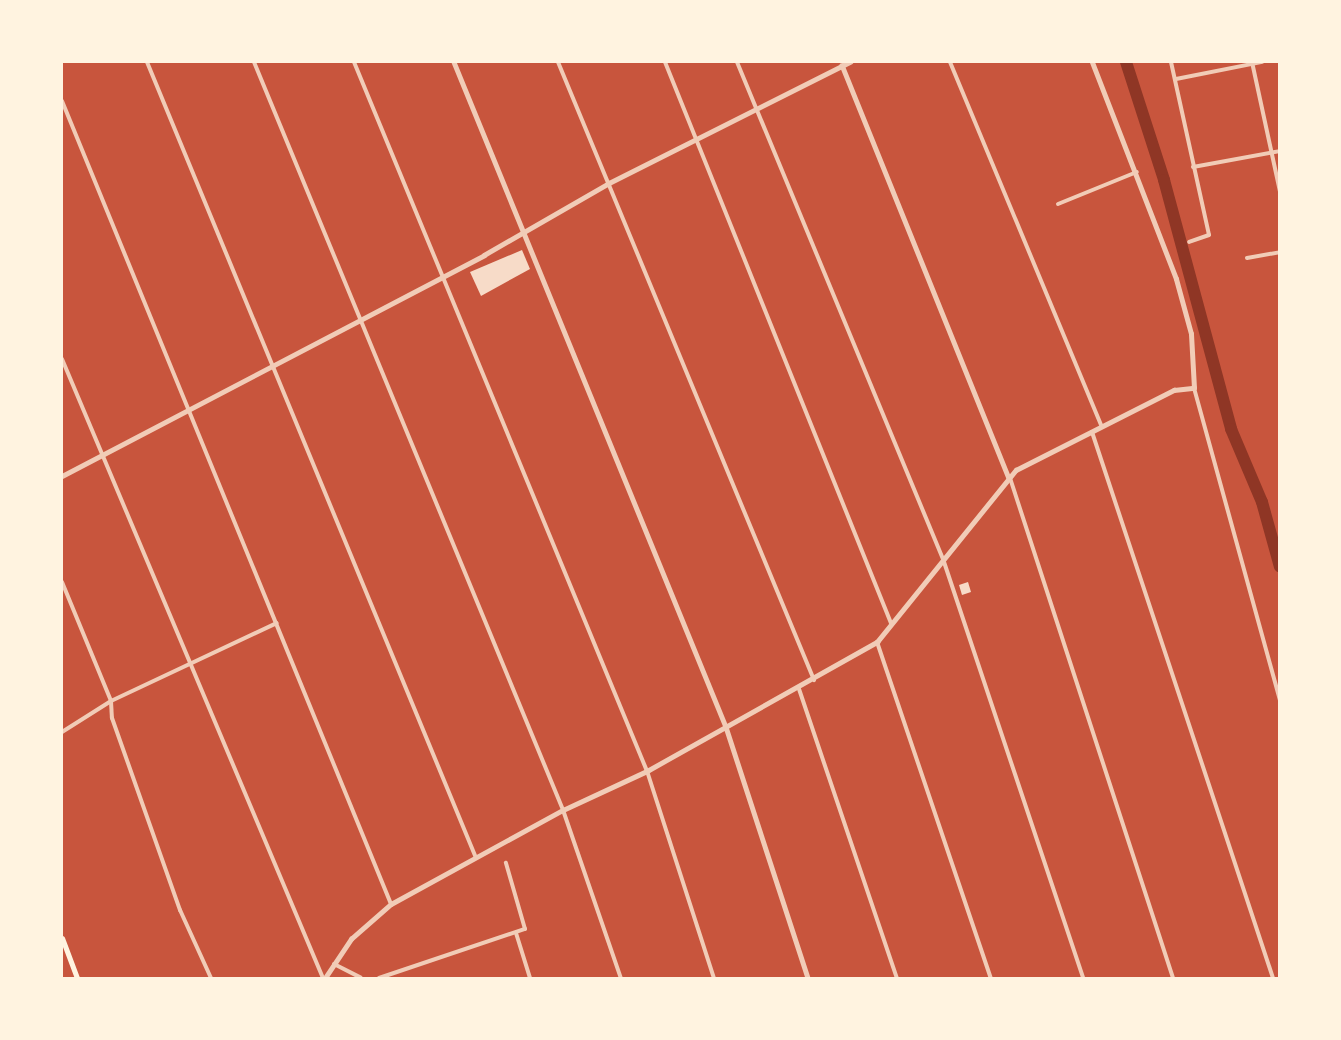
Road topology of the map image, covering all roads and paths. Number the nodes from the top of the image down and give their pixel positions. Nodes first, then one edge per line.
1 (147, 62) edge
2 (254, 62) edge
3 (354, 62) edge
4 (454, 62) edge
5 (558, 62) edge
6 (665, 62) edge
7 (737, 62) edge
8 (850, 62) edge
9 (950, 62) edge
10 (1092, 62) edge
11 (1171, 62) edge
12 (1252, 62) edge
13 (1262, 62) edge
14 (842, 63) edge
15 (1176, 79) junction
16 (62, 101) edge
17 (758, 110) junction
18 (699, 140) junction
19 (1280, 151) edge
20 (1271, 152) junction
21 (1194, 166) junction
22 (1137, 172) junction
23 (609, 183) junction
24 (1280, 191) edge
25 (1058, 204) dead end
26 (525, 230) junction
27 (1189, 242) dead end
28 (1280, 252) edge
29 (1247, 258) dead end
30 (444, 276) junction
31 (363, 317) junction
32 (1278, 340) edge
33 (62, 359) edge
34 (1280, 360) edge
35 (272, 363) junction
36 (1194, 388) junction
37 (188, 407) junction
38 (1102, 428) junction
39 (1092, 432) junction
40 (100, 452) junction
41 (62, 476) edge
42 (1009, 478) junction
43 (943, 559) junction
44 (62, 582) edge
45 (277, 623) junction
46 (891, 623) junction
47 (877, 642) junction
48 (190, 665) junction
49 (814, 680) junction
50 (799, 689) junction
51 (111, 700) junction
52 (1280, 700) edge
53 (726, 727) junction
54 (62, 732) edge
55 (647, 771) junction
56 (563, 810) junction
57 (476, 858) junction
58 (506, 863) dead end
59 (391, 904) junction
60 (516, 933) junction
61 (62, 938) edge
62 (334, 964) junction
63 (77, 978) edge
64 (211, 978) edge
65 (324, 978) edge
66 (361, 978) edge
67 (379, 978) edge
68 (530, 978) edge
69 (621, 978) edge
70 (714, 978) edge
71 (808, 978) edge
72 (897, 978) edge
73 (991, 978) edge
74 (1083, 978) edge
75 (1173, 978) edge
76 (1273, 978) edge

1 - 35 street
2 - 31 street
3 - 30 street
4 - 26 street
5 - 23 street
6 - 18 street
7 - 17 street
8 - 14 street
9 - 38 street
10 - 22 street
11 - 15 street
12 - 13 street
12 - 15 street
12 - 20 street
14 - 17 street
14 - 42 street
15 - 21 street
16 - 37 street
17 - 18 street
17 - 43 street
18 - 23 street
18 - 46 street
19 - 20 street
20 - 21 street
20 - 24 street
21 - 27 street
22 - 25 street
22 - 36 street
23 - 26 street
23 - 49 street
26 - 30 street
26 - 53 street
28 - 29 street
30 - 31 street
30 - 55 street
31 - 35 street
31 - 56 street
32 - 34 street
33 - 40 street
35 - 37 street
35 - 57 street
36 - 38 street
36 - 52 street
37 - 40 street
37 - 45 street
38 - 39 street
39 - 42 street
39 - 76 street
40 - 41 street
40 - 48 street
42 - 43 street
42 - 75 street
43 - 46 street
43 - 74 street
44 - 51 street
45 - 48 street
45 - 59 street
46 - 47 street
47 - 49 street
47 - 73 street
48 - 51 street
48 - 65 street
49 - 50 street
50 - 53 street
50 - 72 street
51 - 54 street
51 - 64 street
53 - 55 street
53 - 71 street
55 - 56 street
55 - 70 street
56 - 57 street
56 - 69 street
57 - 59 street
58 - 60 street
59 - 62 street
60 - 67 street
60 - 68 street
61 - 63 main road
62 - 65 street
62 - 66 street

